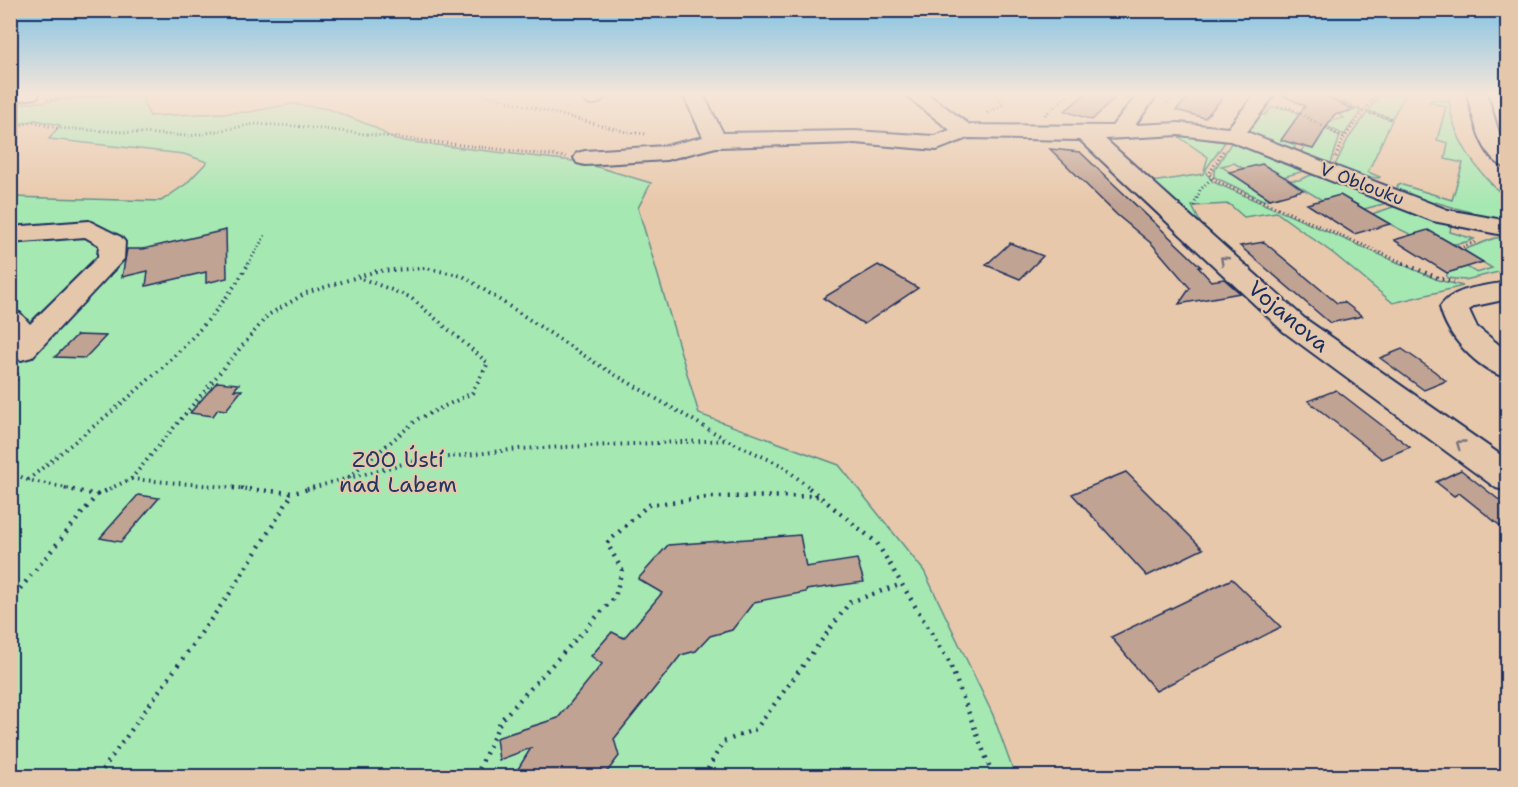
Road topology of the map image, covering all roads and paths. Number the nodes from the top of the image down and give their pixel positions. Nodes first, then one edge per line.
1 (102, 131) edge
2 (219, 131) edge
3 (335, 131) edge
4 (622, 131) edge
5 (711, 131) edge
6 (957, 131) edge
7 (1018, 131) edge
8 (1122, 131) joint
9 (1130, 131) edge
10 (1195, 131) edge
11 (1237, 131) edge
12 (1331, 131) edge
13 (1349, 131) edge
14 (1488, 131) edge
15 (649, 134) dead end
16 (1086, 134) junction
17 (1234, 135) junction
18 (1344, 138) junction
19 (715, 140) junction
20 (585, 158) joint
21 (1506, 158) edge
22 (1330, 171) junction
23 (1508, 229) edge
24 (266, 234) dead end
25 (10, 235) edge
26 (1468, 246) dead end
27 (1459, 248) dead end
28 (358, 277) junction
29 (1459, 282) dead end
30 (1508, 290) edge
31 (10, 320) edge
32 (1508, 368) edge
33 (728, 440) junction
34 (10, 472) edge
35 (349, 477) junction
36 (1508, 478) edge
37 (131, 479) junction
38 (28, 480) junction
39 (293, 493) junction
40 (98, 495) junction
41 (820, 496) junction
42 (902, 584) junction
43 (10, 601) edge
44 (98, 777) edge
45 (476, 777) edge
46 (704, 777) edge
47 (993, 777) edge

1 - 2 path
3 - 20 path
4 - 15 path
5 - 19 street
6 - 19 street
7 - 16 street
8 - 9 street
8 - 16 street
10 - 17 street
11 - 17 street
12 - 18 path
13 - 18 path
14 - 21 street
36 -> 16 street, Vojanova
17 - 22 street, V Oblouku
17 - 29 path
18 - 22 path
19 - 20 street
22 - 23 street, V Oblouku
24 - 38 path
25 - 31 street
26 - 27 path
28 - 33 path
28 - 35 path
28 - 37 path
30 - 32 street
33 - 35 path
33 - 41 path
34 - 38 path
35 - 39 path
37 - 39 path
37 - 40 path
38 - 40 path
39 - 44 path
40 - 43 path
41 - 42 path
41 - 45 path
42 - 46 path
42 - 47 path

